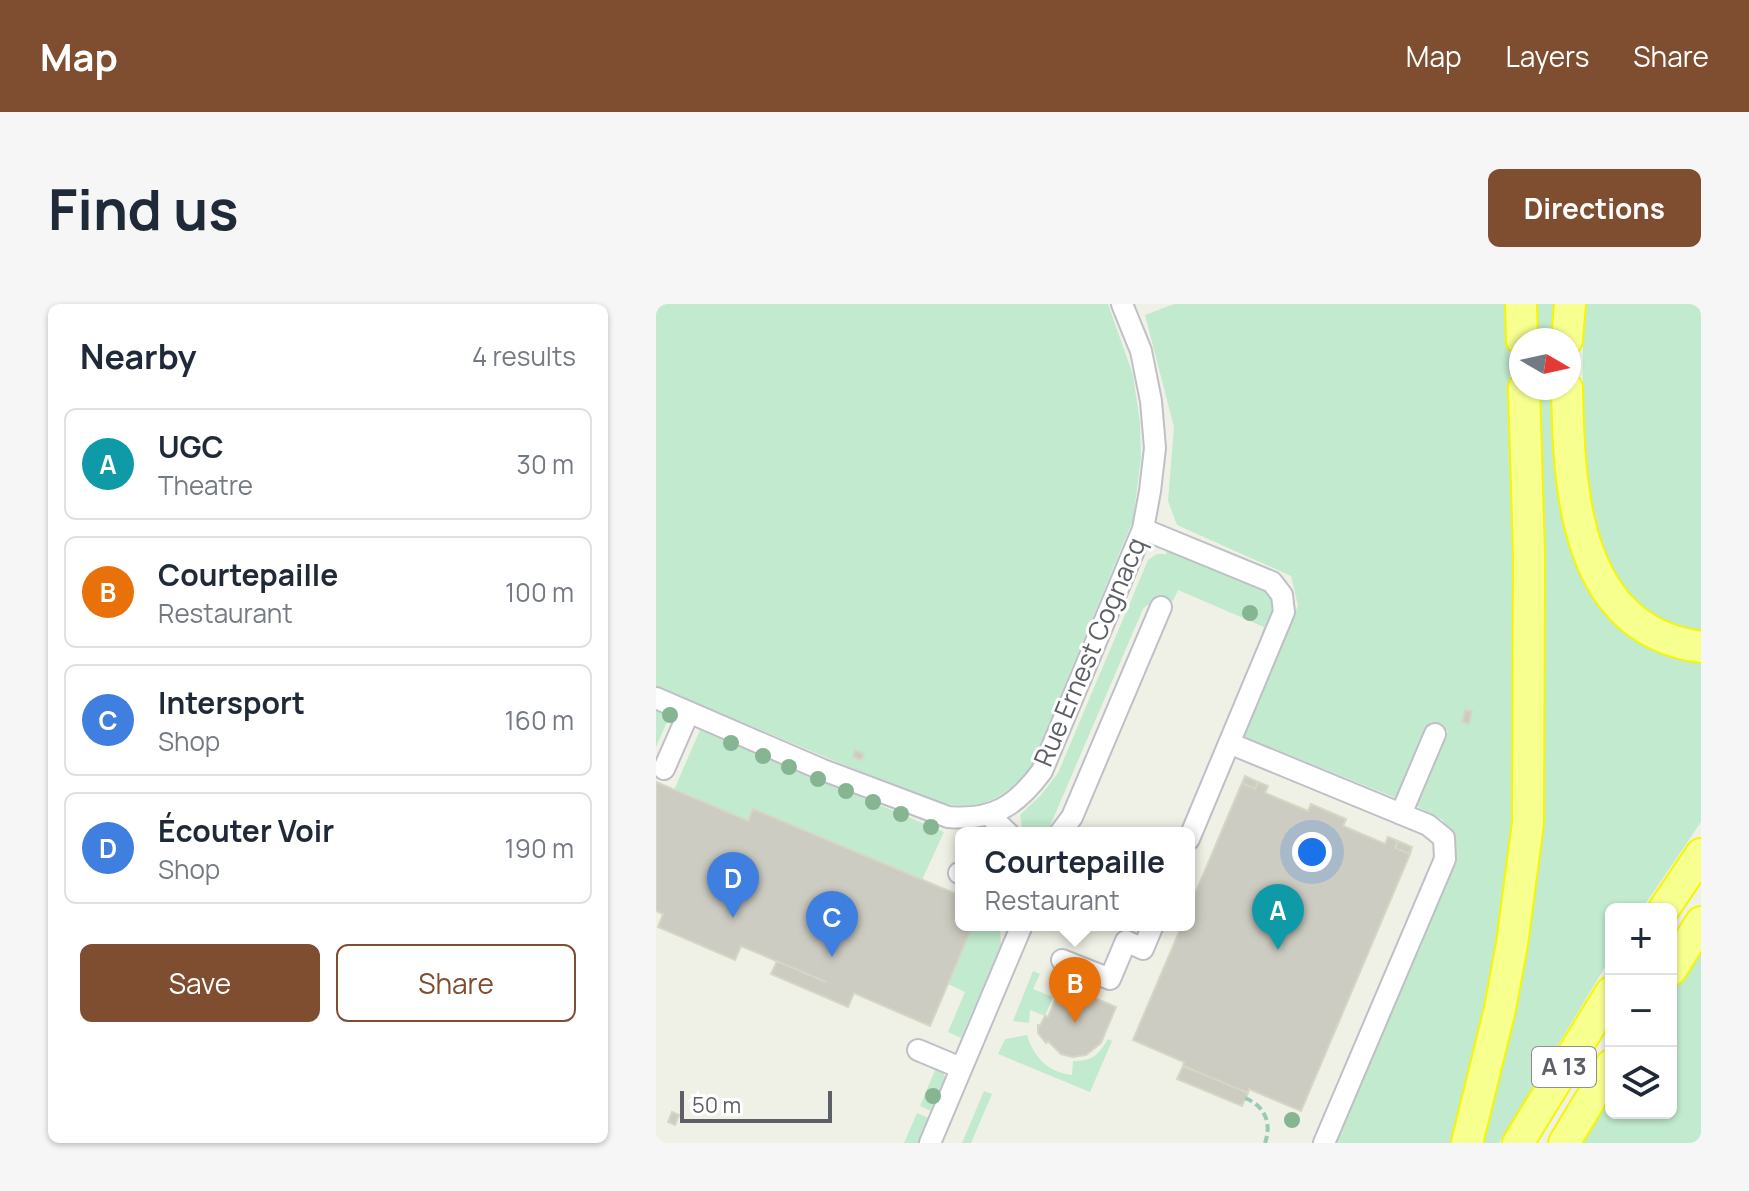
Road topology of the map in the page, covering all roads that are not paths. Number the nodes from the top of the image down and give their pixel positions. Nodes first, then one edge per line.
1 (1122, 304) edge
2 (1521, 304) edge
3 (1570, 304) edge
4 (1522, 328) edge
5 (1568, 328) edge
6 (1524, 400) edge
7 (1567, 400) edge
8 (1143, 529) junction
9 (1161, 607) dead end
10 (1701, 647) edge
11 (656, 698) edge
12 (689, 712) junction
13 (1435, 734) dead end
14 (1229, 743) junction
15 (664, 769) dead end
16 (1401, 814) junction
17 (989, 815) junction
18 (1002, 827) edge
19 (1064, 827) edge
20 (1194, 827) edge
21 (1701, 854) edge
22 (1668, 903) edge
23 (1701, 922) edge
24 (1019, 931) edge
25 (1150, 931) edge
26 (1062, 960) dead end
27 (1677, 960) edge
28 (1605, 1002) edge
29 (918, 1050) dead end
30 (961, 1068) junction
31 (1605, 1075) edge
32 (930, 1143) edge
33 (1324, 1143) edge
34 (1467, 1143) edge
35 (1518, 1143) edge
36 (1564, 1143) edge

1 - 8 street, Rue Ernest Cognacq
2 - 4 highway
3 - 5 highway
6 - 34 highway
7 - 10 highway
8 - 14 street
8 - 17 street, Rue Ernest Cognacq
9 - 19 street
11 - 12 street, Rue Ernest Cognacq
12 - 15 street
12 - 17 street, Rue Ernest Cognacq
13 - 16 street
14 - 16 street
14 - 20 street
16 - 33 street
17 - 18 street
21 - 22 highway
23 - 27 highway
24 - 30 street
25 - 26 street
28 - 35 highway, A 13
29 - 30 street
30 - 32 street
31 - 36 highway, A 13

